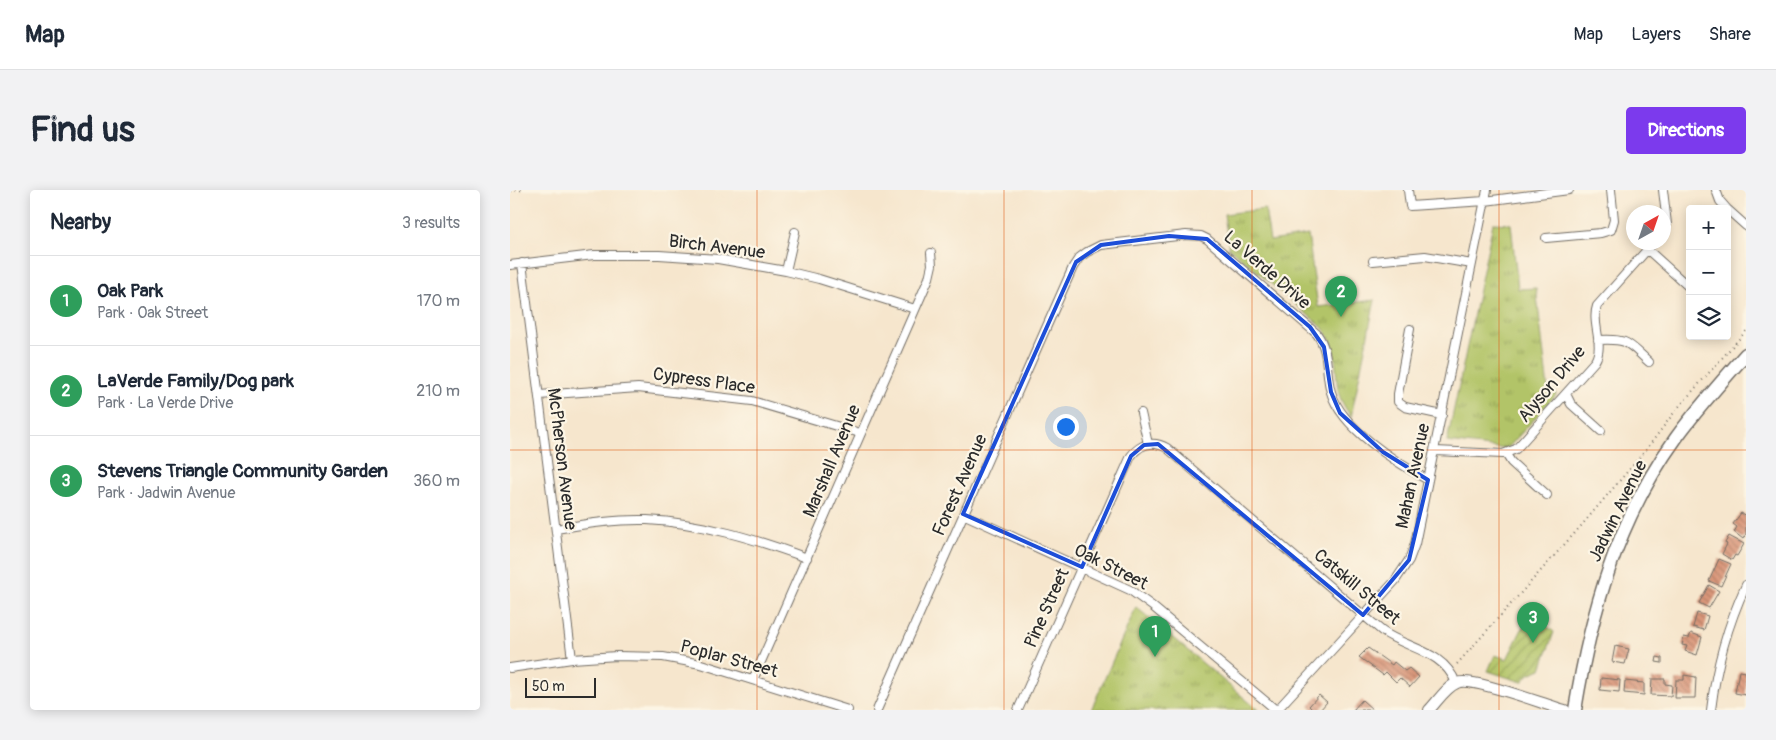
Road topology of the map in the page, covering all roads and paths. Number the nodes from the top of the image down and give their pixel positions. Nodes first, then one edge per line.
1 (523, 190) edge
2 (1408, 190) edge
3 (1487, 190) edge
4 (1569, 190) edge
5 (1611, 190) edge
6 (1663, 190) edge
7 (1716, 190) edge
8 (510, 191) edge
9 (1486, 201) junction
10 (1665, 205) edge
11 (1724, 205) edge
12 (1731, 213) edge
13 (1746, 226) edge
14 (795, 232) dead end
15 (1546, 238) dead end
16 (1648, 250) joint
17 (930, 253) dead end
18 (1373, 261) dead end
19 (522, 263) junction
20 (1472, 264) junction
21 (510, 265) edge
22 (786, 271) junction
23 (1071, 272) joint
24 (1686, 284) edge
25 (915, 310) junction
26 (1410, 329) dead end
27 (1746, 331) edge
28 (1598, 340) junction
29 (1746, 354) edge
30 (1649, 362) dead end
31 (1566, 394) junction
32 (539, 395) junction
33 (1140, 413) dead end
34 (1442, 414) junction
35 (1601, 430) dead end
36 (860, 434) junction
37 (1148, 444) junction
38 (1434, 450) junction
39 (1506, 454) junction
40 (1428, 480) junction
41 (1547, 495) dead end
42 (963, 514) junction
43 (556, 530) junction
44 (807, 558) junction
45 (1082, 567) junction
46 (1746, 585) edge
47 (1363, 615) junction
48 (572, 659) junction
49 (1457, 664) dead end
50 (510, 668) edge
51 (752, 680) junction
52 (1456, 683) junction
53 (848, 710) edge
54 (877, 710) edge
55 (1018, 710) edge
56 (1276, 710) edge
57 (1429, 710) edge
58 (1565, 710) edge
59 (1575, 710) edge
60 (1711, 710) edge

1 - 8 path
2 - 9 street
3 - 9 street, Mahan Avenue
4 - 9 street
5 - 15 street
6 - 10 street
7 - 11 street
9 - 20 street, Mahan Avenue
12 - 13 street
14 - 22 street
16 - 24 street
16 - 28 street, Alyson Drive
17 - 25 street, Marshall Avenue
18 - 20 street
19 - 21 street, Birch Avenue
19 - 22 street, Birch Avenue
19 - 32 street, McPherson Avenue
20 - 34 street, Mahan Avenue
22 - 25 street, Birch Avenue
23 - 40 street, La Verde Drive
23 - 42 street, Forest Avenue
25 - 36 street, Marshall Avenue
26 - 34 street
27 - 49 path
28 - 30 street
28 - 31 street, Alyson Drive
29 - 59 main road, Jadwin Avenue
31 - 35 street
31 - 39 street, Alyson Drive
32 - 36 street, Cypress Place
32 - 43 street, McPherson Avenue
33 - 37 street
34 - 38 street, Mahan Avenue
36 - 44 street, Marshall Avenue
37 - 45 street, Pine Street
37 - 47 street, Catskill Street
38 - 39 street
38 - 40 street, Mahan Avenue
39 - 41 street
40 - 47 street, Mahan Avenue
42 - 45 street, Oak Street
42 - 54 street, Forest Avenue
43 - 44 street
43 - 48 street, McPherson Avenue
44 - 51 street, Marshall Avenue
45 - 55 street, Pine Street
45 - 56 street, Oak Street
46 - 60 street
47 - 52 street, Catskill Street
47 - 56 street, Mahan Avenue
48 - 50 street, Poplar Street
48 - 51 street, Poplar Street
51 - 53 street, Poplar Street
52 - 57 street
52 - 58 street

